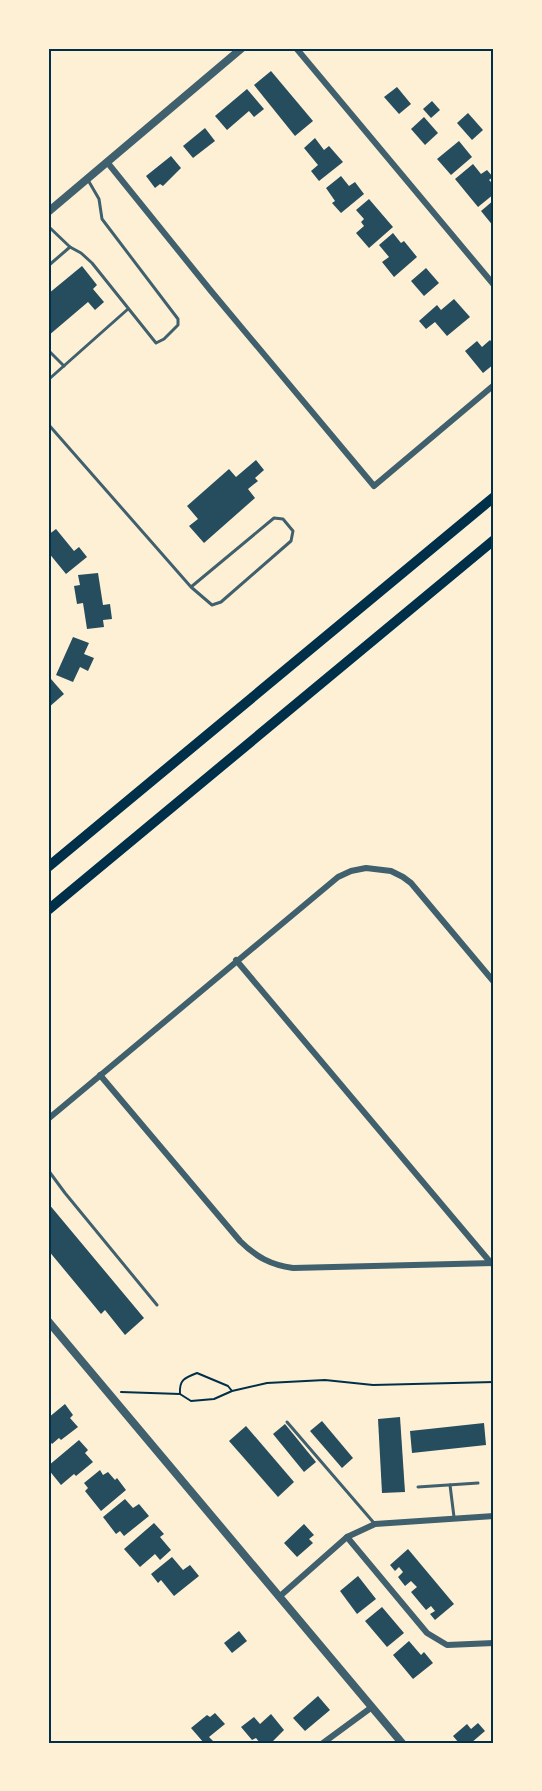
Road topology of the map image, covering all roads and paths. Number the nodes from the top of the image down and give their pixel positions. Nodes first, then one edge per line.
1 (242, 48) edge
2 (296, 48) edge
3 (107, 162) junction
4 (88, 178) junction
5 (48, 212) edge
6 (48, 226) edge
7 (70, 247) junction
8 (48, 266) edge
9 (494, 285) edge
10 (128, 309) junction
11 (48, 350) edge
12 (64, 366) junction
13 (48, 380) edge
14 (494, 385) edge
15 (48, 424) edge
16 (494, 497) edge
17 (494, 540) edge
18 (191, 587) junction
19 (48, 867) edge
20 (48, 910) edge
21 (236, 960) junction
22 (494, 982) edge
23 (100, 1075) junction
24 (48, 1119) edge
25 (48, 1170) edge
26 (493, 1263) edge
27 (157, 1305) dead end
28 (48, 1320) edge
29 (494, 1382) edge
30 (108, 1391) junction
31 (232, 1391) junction
32 (180, 1394) junction
33 (286, 1422) dead end
34 (478, 1483) dead end
35 (450, 1484) junction
36 (418, 1486) dead end
37 (494, 1516) edge
38 (454, 1519) junction
39 (375, 1524) junction
40 (347, 1537) junction
41 (279, 1597) junction
42 (494, 1643) edge
43 (372, 1707) junction
44 (323, 1743) edge
45 (402, 1743) edge

1 - 3 street
2 - 9 street
3 - 4 street
3 - 14 street
4 - 5 street
4 - 10 lane
6 - 7 lane
7 - 8 lane
7 - 10 lane
10 - 12 lane
11 - 12 lane
12 - 13 lane
15 - 18 lane
16 - 19 highway
17 - 20 highway
18 - 18 lane
21 - 22 street
21 - 23 street
21 - 26 street
23 - 24 street
23 - 26 street
25 - 27 lane
28 - 30 street
29 - 31 path
30 - 32 path
30 - 41 street
31 - 32 path
31 - 32 path
33 - 39 lane
34 - 35 lane
35 - 36 lane
35 - 38 lane
37 - 38 street
38 - 39 street
39 - 40 street
40 - 41 street
40 - 42 street
41 - 43 street
43 - 44 street
43 - 45 street

